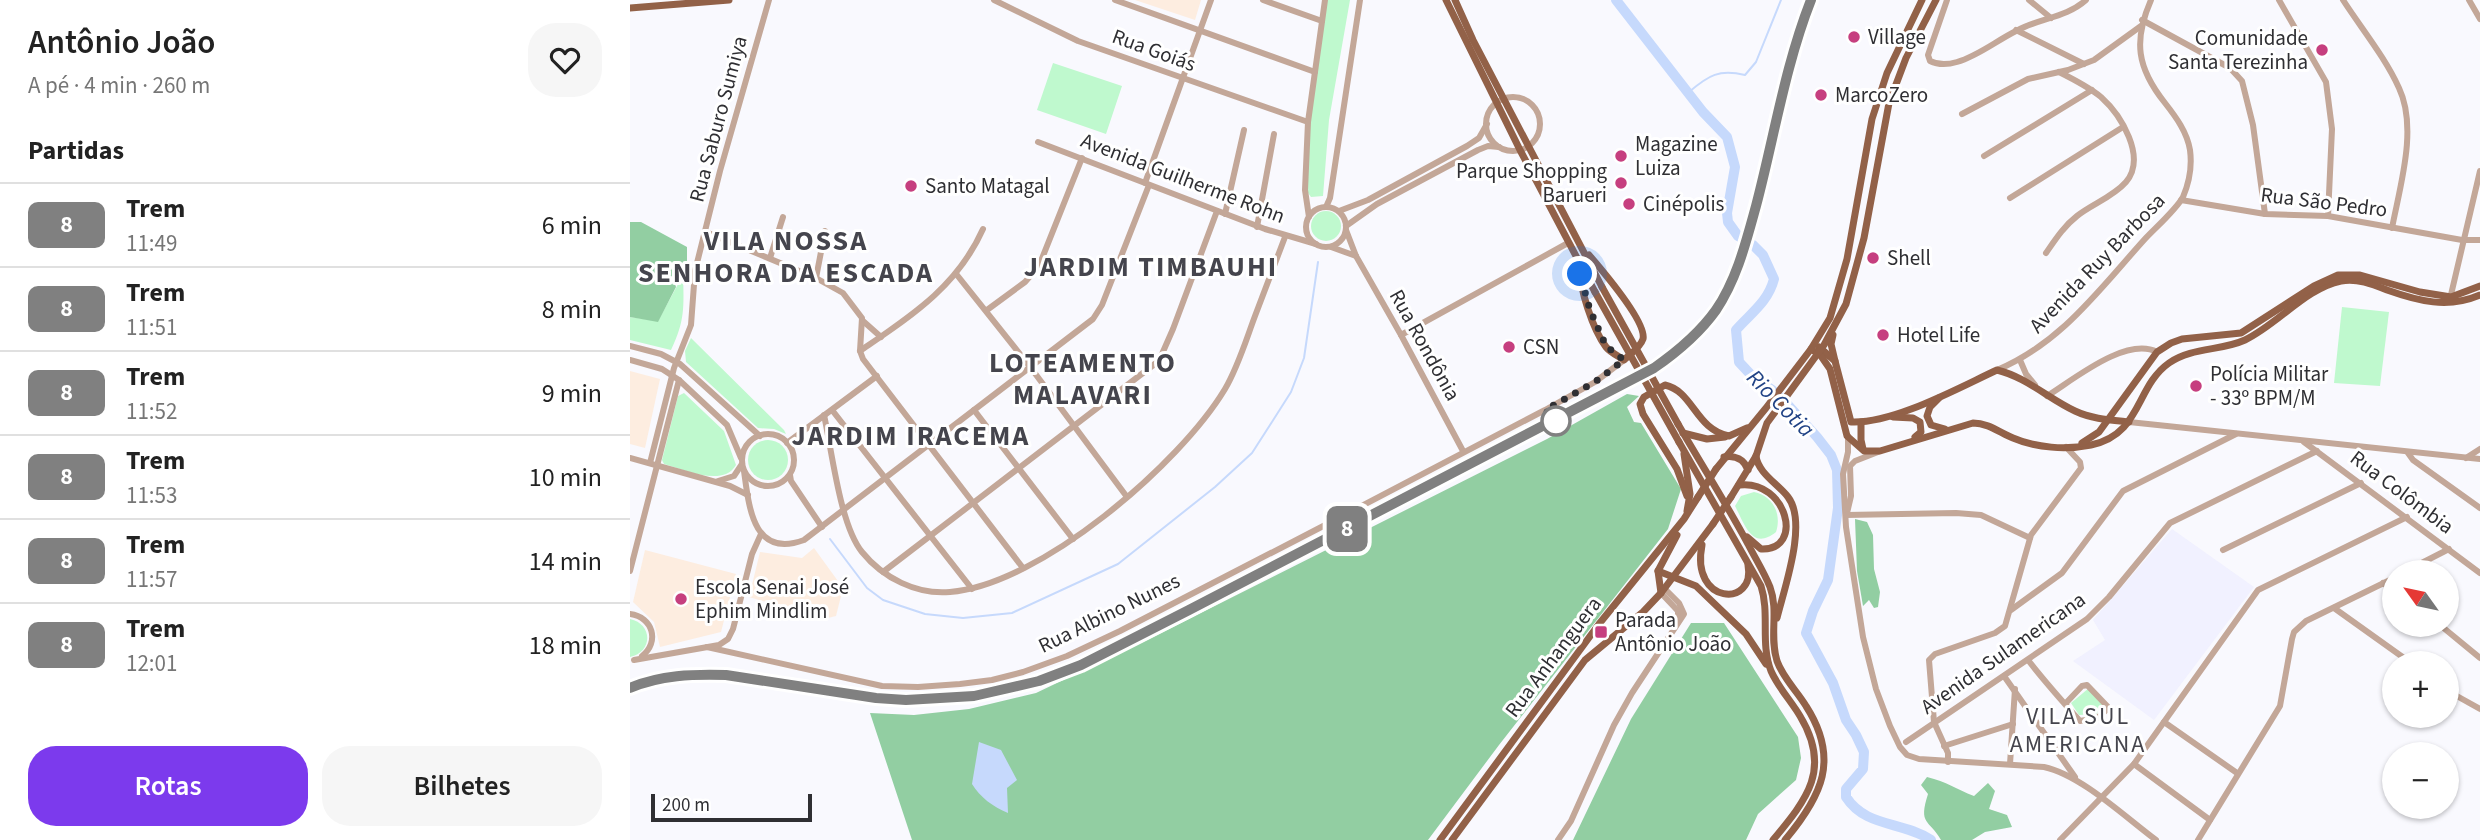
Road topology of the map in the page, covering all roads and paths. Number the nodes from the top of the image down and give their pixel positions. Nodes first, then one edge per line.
1 (729, 0) edge
2 (769, 0) edge
3 (994, 0) edge
4 (1115, 0) edge
5 (1211, 0) edge
6 (1263, 0) edge
7 (1325, 0) edge
8 (1360, 0) edge
9 (1446, 0) edge
10 (1455, 0) edge
11 (1922, 0) edge
12 (1936, 0) edge
13 (1947, 0) edge
14 (2029, 0) edge
15 (2087, 0) edge
16 (2151, 0) edge
17 (2279, 0) edge
18 (2343, 0) edge
19 (2469, 0) edge
20 (630, 8) edge
21 (2051, 18) junction
22 (2480, 19) edge
23 (1322, 20) junction
24 (2141, 23) junction
25 (2016, 30) junction
26 (1201, 31) junction
27 (2084, 64) junction
28 (1315, 72) junction
29 (2059, 72) junction
30 (1183, 79) junction
31 (2092, 90) junction
32 (1506, 99) junction
33 (1497, 104) junction
34 (1962, 114) dead end
35 (1308, 122) junction
36 (1487, 124) junction
37 (2123, 127) junction
38 (1244, 130) dead end
39 (1274, 134) dead end
40 (1038, 142) dead end
41 (1530, 146) junction
42 (1499, 147) junction
43 (1520, 150) junction
44 (1984, 156) dead end
45 (1082, 158) junction
46 (2480, 171) edge
47 (2479, 180) edge
48 (1147, 184) junction
49 (2010, 198) dead end
50 (2181, 200) junction
51 (1305, 201) junction
52 (1326, 207) junction
53 (1318, 208) junction
54 (1339, 211) junction
55 (1221, 212) junction
56 (2265, 214) junction
57 (2328, 216) junction
58 (783, 217) dead end
59 (1308, 221) junction
60 (1257, 227) junction
61 (1346, 228) junction
62 (2392, 228) junction
63 (983, 229) dead end
64 (825, 231) dead end
65 (706, 232) junction
66 (1286, 237) junction
67 (2462, 240) junction
68 (2480, 240) edge
69 (1568, 243) junction
70 (1316, 244) junction
71 (1580, 244) junction
72 (1328, 247) junction
73 (2046, 253) dead end
74 (1356, 256) junction
75 (770, 258) junction
76 (1580, 266) junction
77 (957, 275) junction
78 (816, 278) junction
79 (2480, 286) edge
80 (1598, 289) junction
81 (2480, 295) edge
82 (2450, 300) junction
83 (987, 310) junction
84 (863, 321) junction
85 (1835, 328) junction
86 (1401, 335) junction
87 (881, 337) junction
88 (2186, 338) junction
89 (2171, 342) junction
90 (630, 346) edge
91 (1816, 349) junction
92 (860, 351) junction
93 (2157, 352) junction
94 (2190, 354) junction
95 (2177, 358) junction
96 (630, 360) edge
97 (1624, 360) junction
98 (2020, 360) junction
99 (1835, 361) junction
100 (676, 362) junction
101 (1031, 368) junction
102 (1997, 370) junction
103 (673, 374) junction
104 (877, 376) junction
105 (679, 380) junction
106 (1945, 393) junction
107 (2044, 393) junction
108 (832, 410) junction
109 (974, 411) junction
110 (1769, 411) junction
111 (824, 415) junction
112 (1890, 416) junction
113 (2108, 419) junction
114 (2129, 422) junction
115 (1754, 424) junction
116 (1861, 425) junction
117 (1074, 426) junction
118 (1947, 430) junction
119 (1683, 433) junction
120 (2238, 433) junction
121 (760, 436) junction
122 (1729, 436) junction
123 (1847, 436) junction
124 (2302, 441) junction
125 (787, 443) junction
126 (928, 444) junction
127 (1681, 445) junction
128 (1899, 445) junction
129 (2069, 447) junction
130 (2480, 449) edge
131 (1864, 451) junction
132 (1880, 451) junction
133 (2317, 451) junction
134 (1463, 452) junction
135 (2408, 453) junction
136 (1756, 456) junction
137 (1724, 457) junction
138 (630, 458) edge
139 (2466, 458) junction
140 (2480, 460) edge
141 (654, 464) junction
142 (743, 466) junction
143 (1020, 468) junction
144 (1748, 470) junction
145 (790, 474) junction
146 (883, 478) junction
147 (716, 481) junction
148 (2361, 483) junction
149 (1739, 485) junction
150 (748, 495) junction
151 (1127, 497) junction
152 (973, 502) junction
153 (1689, 502) junction
154 (2480, 508) edge
155 (844, 509) junction
156 (1846, 515) junction
157 (2407, 517) junction
158 (1684, 519) junction
159 (822, 527) junction
160 (1741, 530) junction
161 (761, 534) junction
162 (929, 536) junction
163 (2029, 538) junction
164 (1073, 539) junction
165 (1702, 541) junction
166 (2449, 549) junction
167 (2223, 550) dead end
168 (1747, 560) junction
169 (2427, 560) edge
170 (1023, 568) junction
171 (630, 570) edge
172 (1658, 571) junction
173 (883, 572) junction
174 (2480, 573) edge
175 (1672, 578) junction
176 (2382, 584) edge
177 (972, 589) junction
178 (1663, 591) junction
179 (630, 606) edge
180 (2334, 608) junction
181 (2011, 610) junction
182 (634, 614) edge
183 (730, 635) junction
184 (1772, 636) junction
185 (2455, 637) edge
186 (652, 643) junction
187 (707, 647) junction
188 (2394, 651) edge
189 (666, 654) junction
190 (743, 654) junction
191 (2480, 658) edge
192 (632, 660) edge
193 (2028, 660) junction
194 (1771, 670) junction
195 (2004, 676) junction
196 (2015, 689) junction
197 (2459, 697) edge
198 (2065, 704) junction
199 (2480, 709) edge
200 (1934, 722) junction
201 (2164, 722) junction
202 (2013, 724) junction
203 (1906, 742) dead end
204 (1944, 746) junction
205 (1948, 762) junction
206 (2011, 764) junction
207 (2134, 764) junction
208 (2237, 774) junction
209 (2076, 779) junction
210 (2101, 799) junction
211 (2210, 820) junction
212 (1440, 840) edge
213 (1452, 840) edge
214 (1558, 840) edge
215 (1773, 840) edge
216 (1785, 840) edge
217 (2060, 840) edge
218 (2156, 840) edge
219 (2198, 840) edge

1 - 20 main road
2 - 65 street, Rua Saburo Sumiya
3 - 30 street, Rua Goiás
4 - 26 street
5 - 26 street
6 - 23 street
7 - 23 street
8 - 52 street
9 - 33 main road
10 - 32 main road
11 - 91 main road
12 - 85 main road
13 - 25 street
14 - 21 street
15 - 21 street
16 - 24 street, Avenida Ruy Barbosa
17 - 57 street
18 - 62 street
19 - 22 street
21 - 25 street
23 - 28 street
24 - 27 street
24 - 50 street, Avenida Ruy Barbosa
24 - 56 street
25 - 27 street
26 - 28 street
26 - 30 street
27 - 29 street
28 - 35 street
29 - 31 street
29 - 34 street
30 - 35 street, Rua Goiás
30 - 48 street
31 - 37 street
31 - 44 street
32 - 33 street
32 - 41 main road
32 - 41 street
33 - 36 street
33 - 43 main road
35 - 51 street
36 - 42 street
36 - 54 street
37 - 49 street
37 - 73 street
38 - 55 street
39 - 60 street
40 - 45 street, Avenida Guilherme Rohn
41 - 43 street
41 - 71 main road
42 - 43 street
42 - 61 street
43 - 69 main road
45 - 48 street, Avenida Guilherme Rohn
45 - 83 street
46 - 47 street
47 - 67 street
48 - 55 street, Avenida Guilherme Rohn
48 - 101 street
50 - 56 street, Rua São Pedro
50 - 98 street, Avenida Ruy Barbosa
51 - 53 street
51 - 59 street
52 - 53 street
52 - 54 street
53 - 59 street
54 - 61 street
55 - 60 street, Avenida Guilherme Rohn
55 - 117 street
56 - 57 street, Rua São Pedro
57 - 62 street, Rua São Pedro
58 - 75 street
59 - 66 street
59 - 70 street
60 - 66 street, Avenida Guilherme Rohn
61 - 72 street
61 - 74 street, Rua Rondônia
62 - 67 street, Rua São Pedro
63 - 77 street
64 - 78 street
65 - 75 street
65 - 100 street, Rua Saburo Sumiya
66 - 70 street, Avenida Guilherme Rohn
66 - 151 street
67 - 68 street, Rua São Pedro
67 - 82 street
69 - 76 main road
69 - 86 street
70 - 72 street
71 - 80 main road
71 - 97 main road
72 - 74 street
74 - 86 street, Rua Rondônia
75 - 78 street
76 - 80 main road
76 - 97 main road
77 - 83 street
77 - 87 street
78 - 84 street
79 - 82 main road
80 - 119 main road, bridge
80 - 127 main road, bridge
81 - 82 main road
82 - 88 main road
82 - 94 main road
83 - 101 street
84 - 87 street
84 - 92 street
85 - 91 main road
85 - 99 main road
86 - 134 street, Rua Rondônia
87 - 92 street
88 - 89 main road
88 - 94 main road
89 - 93 main road
89 - 95 main road
90 - 100 street
91 - 99 main road
91 - 110 main road
91 - 110 main road
91 - 123 main road
92 - 104 street
93 - 107 street
93 - 113 main road
94 - 95 main road
95 - 114 main road
96 - 103 street
97 - 134 street, Rua Albino Nunes
98 - 102 street, Avenida Ruy Barbosa
98 - 107 street
99 - 116 main road
100 - 103 street, Rua Saburo Sumiya
100 - 121 street
101 - 109 street
101 - 117 street
102 - 106 main road, Avenida Ruy Barbosa
102 - 107 main road
103 - 105 street
103 - 141 street, Rua Saburo Sumiya
104 - 108 street
104 - 126 street
105 - 141 street
105 - 142 street
106 - 112 main road, Avenida Ruy Barbosa
106 - 118 main road
107 - 113 main road
108 - 111 street
108 - 146 street
109 - 126 street
109 - 143 street
110 - 115 main road, Rua Anhanguera
110 - 136 main road, Rua Anhanguera
111 - 125 street
111 - 155 street
112 - 116 main road, Avenida Ruy Barbosa
112 - 128 main road
113 - 114 main road
113 - 129 main road
114 - 120 street
114 - 129 main road
115 - 122 main road
115 - 137 main road, Rua Anhanguera
116 - 123 main road, Avenida Ruy Barbosa
116 - 131 main road
117 - 143 street
117 - 151 street
118 - 128 main road
118 - 129 main road
119 - 122 main road
119 - 160 main road
120 - 124 street
120 - 181 street
121 - 125 street
121 - 142 street
122 - 153 main road
123 - 131 main road
123 - 156 street
124 - 133 street, Rua Colômbia
124 - 135 street
125 - 145 street
126 - 146 street
126 - 152 street
127 - 153 main road
127 - 168 main road
128 - 132 main road
129 - 163 street
130 - 139 street
131 - 132 main road
132 - 156 street
133 - 148 street, Rua Colômbia
133 - 193 street, Avenida Sulamericana
134 - 190 street, Rua Albino Nunes
135 - 139 street
135 - 154 street
136 - 144 main road, Rua Anhanguera
136 - 184 main road
137 - 144 main road
137 - 158 main road, Rua Anhanguera, bridge
138 - 141 street
139 - 140 street
141 - 147 street
141 - 171 street
142 - 145 street
142 - 147 street
142 - 150 street
143 - 152 street
143 - 164 street
144 - 149 main road, Rua Anhanguera
145 - 159 street
146 - 155 street
146 - 162 street
147 - 150 street
148 - 157 street, Rua Colômbia
148 - 167 street
149 - 160 main road
149 - 165 main road, Rua Anhanguera, bridge
150 - 161 street
151 - 164 street
152 - 162 street
152 - 170 street
153 - 158 main road
155 - 159 street
155 - 173 street
156 - 163 street
156 - 205 street
157 - 166 street, Rua Colômbia
157 - 201 street
158 - 172 main road
158 - 212 main road, Rua Anhanguera
159 - 161 street
160 - 184 main road
161 - 183 street
162 - 173 street
162 - 177 street
163 - 181 street
164 - 170 street
165 - 168 main road
165 - 175 main road, Rua Anhanguera
166 - 169 street
166 - 174 street, Rua Colômbia
168 - 194 main road
170 - 177 street
172 - 175 main road
172 - 178 main road
173 - 177 street
175 - 178 main road, Rua Anhanguera
175 - 194 main road
176 - 180 street
178 - 213 main road, Rua Anhanguera
178 - 214 street
179 - 182 street
180 - 188 street
180 - 208 street
181 - 200 street
182 - 186 street
183 - 187 street
183 - 190 street
184 - 216 main road
185 - 191 street
186 - 189 street
186 - 192 street
187 - 189 street
187 - 190 street, Rua Albino Nunes
189 - 192 street
193 - 195 street, Avenida Sulamericana
193 - 198 street
194 - 215 main road
195 - 196 street
195 - 200 street, Avenida Sulamericana
196 - 202 street
196 - 209 street
197 - 199 street
198 - 198 street
200 - 203 street, Avenida Sulamericana
200 - 204 street
201 - 207 street
201 - 208 street
202 - 204 street
202 - 206 street
204 - 205 street
205 - 206 street
206 - 209 street
207 - 210 street
207 - 211 street
208 - 211 street
209 - 210 street
210 - 217 street
210 - 218 street
211 - 219 street

